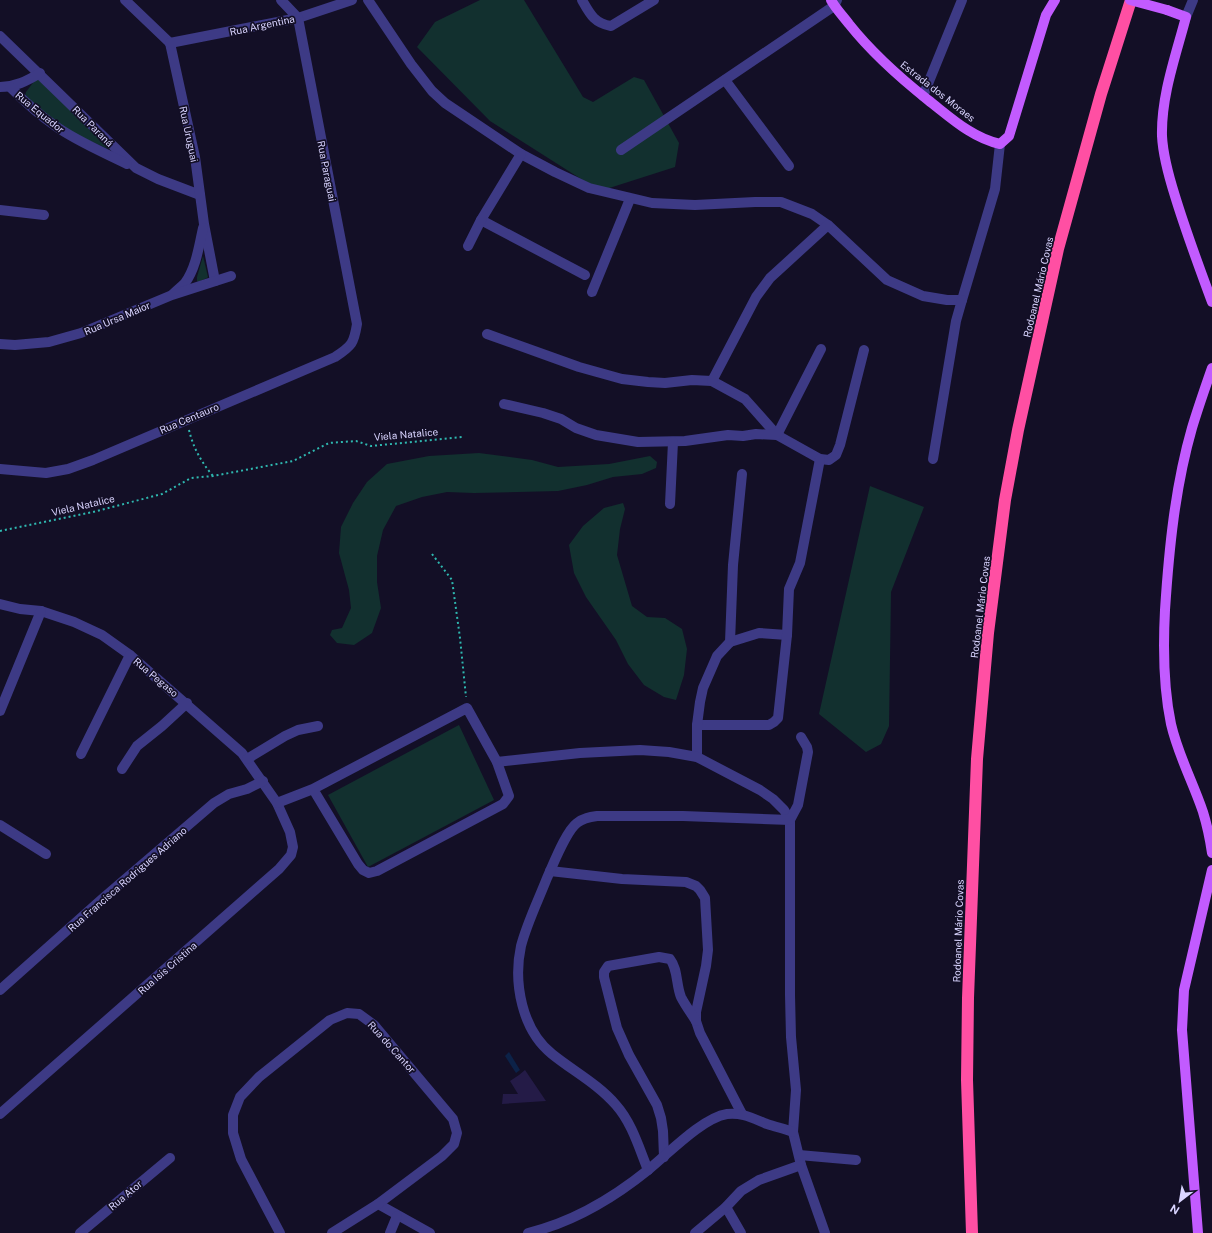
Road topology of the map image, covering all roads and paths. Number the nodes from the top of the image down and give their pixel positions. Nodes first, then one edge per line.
1 (125, 0) edge
2 (281, 0) edge
3 (368, 0) edge
4 (582, 0) edge
5 (654, 0) edge
6 (962, 0) edge
7 (1055, 0) edge
8 (1131, 0) edge
9 (1193, 0) edge
10 (348, 1) edge
11 (834, 2) edge
12 (1186, 16) junction
13 (298, 18) junction
14 (0, 36) edge
15 (170, 44) junction
16 (40, 73) junction
17 (725, 80) junction
18 (5, 87) edge
19 (923, 96) junction
20 (1000, 144) junction
21 (621, 150) dead end
22 (520, 154) junction
23 (789, 166) dead end
24 (136, 168) junction
25 (200, 195) junction
26 (630, 199) junction
27 (0, 210) edge
28 (44, 215) dead end
29 (482, 220) junction
30 (204, 224) junction
31 (828, 225) junction
32 (468, 246) dead end
33 (585, 275) dead end
34 (231, 276) dead end
35 (215, 281) junction
36 (592, 292) dead end
37 (172, 295) junction
38 (962, 300) junction
39 (1212, 302) edge
40 (357, 324) joint
41 (487, 334) dead end
42 (0, 344) edge
43 (820, 349) dead end
44 (864, 350) dead end
45 (1212, 368) edge
46 (712, 381) junction
47 (504, 404) dead end
48 (186, 420) junction
49 (777, 435) junction
50 (462, 437) dead end
51 (673, 442) junction
52 (820, 459) junction
53 (933, 459) dead end
54 (0, 469) edge
55 (742, 474) dead end
56 (212, 476) junction
57 (670, 504) dead end
58 (0, 531) edge
59 (432, 554) dead end
60 (0, 604) edge
61 (41, 611) junction
62 (787, 635) junction
63 (730, 642) junction
64 (130, 655) junction
65 (187, 703) junction
66 (467, 708) junction
67 (0, 712) edge
68 (697, 725) junction
69 (318, 726) dead end
70 (801, 737) dead end
71 (81, 754) dead end
72 (697, 757) junction
73 (247, 759) junction
74 (497, 762) junction
75 (122, 769) dead end
76 (263, 781) junction
77 (313, 788) junction
78 (277, 804) junction
79 (790, 820) junction
80 (0, 825) edge
81 (1212, 853) edge
82 (46, 854) dead end
83 (1212, 870) edge
84 (550, 871) junction
85 (0, 990) edge
86 (696, 1021) junction
87 (0, 1114) edge
88 (742, 1114) junction
89 (794, 1132) junction
90 (664, 1157) junction
91 (170, 1158) dead end
92 (800, 1160) junction
93 (856, 1160) dead end
94 (648, 1170) junction
95 (378, 1204) junction
96 (726, 1207) junction
97 (397, 1216) junction
98 (80, 1233) edge
99 (280, 1233) edge
100 (332, 1233) edge
101 (390, 1233) edge
102 (430, 1233) edge
103 (528, 1233) edge
104 (695, 1233) edge
105 (741, 1233) edge
106 (825, 1233) edge
107 (972, 1233) edge
108 (1198, 1233) edge

1 - 15 street
2 - 13 street
3 - 22 street
4 - 5 street
6 - 19 street
7 - 20 main road
8 - 12 main road, bridge
8 - 107 highway, Rodoanel Mário Covas
9 - 12 street
10 - 13 street, Rua Argentina
11 - 17 street
11 - 19 main road, Estrada dos Moraes
12 - 39 main road
13 - 15 street, Rua Argentina
13 - 40 street, Rua Paraguai
14 - 16 street, Rua Paraná
15 - 25 street, Rua Uruguai
16 - 18 street, Rua Equador
16 - 24 street, Rua Paraná
17 - 21 street
17 - 23 street
18 - 24 street, Rua Equador
19 - 20 main road, Estrada dos Moraes
20 - 38 street
22 - 26 street
22 - 29 street
24 - 25 street, Rua Paraná
25 - 30 street, Rua Uruguai
26 - 31 street
26 - 36 street
27 - 28 street
29 - 32 street
29 - 33 street
30 - 35 street, Rua Uruguai
30 - 37 street, Rua Uruguai
31 - 38 street
31 - 46 street
34 - 35 street, Rua Ursa Maior
35 - 37 street, Rua Ursa Maior
37 - 42 street, Rua Ursa Maior
38 - 53 street
40 - 48 street, Rua Centauro
41 - 46 street
43 - 49 street
44 - 52 street
45 - 81 main road
46 - 49 street
47 - 51 street
48 - 54 street, Rua Centauro
48 - 56 path
49 - 51 street
49 - 52 street
50 - 56 path, Viela Natalice
51 - 57 street
52 - 62 street
55 - 63 street
56 - 58 path, Viela Natalice
59 - 66 path
60 - 61 street, Rua Pegaso
61 - 64 street, Rua Pegaso
61 - 67 street
62 - 63 street
62 - 68 street
63 - 68 street
64 - 65 street, Rua Pegaso
64 - 71 street
65 - 73 street, Rua Pegaso
65 - 75 street
66 - 74 street
66 - 77 street
68 - 72 street
69 - 73 street
70 - 79 street
72 - 74 street
72 - 79 street
73 - 76 street, Rua Pegaso
74 - 77 street
76 - 78 street, Rua Pegaso
76 - 85 street, Rua Francisca Rodrigues Adriano
77 - 78 street
78 - 87 street, Rua Isis Cristina
79 - 84 street
79 - 89 street
80 - 82 street
83 - 108 main road
84 - 86 street
84 - 94 street
86 - 88 street
86 - 90 street
88 - 89 street
88 - 90 street
89 - 92 street
90 - 94 street
91 - 98 street, Rua Ator
92 - 93 street
92 - 96 street
92 - 106 street
94 - 103 street
95 - 97 street
95 - 99 street, Rua do Cantor
95 - 100 street, Rua do Cantor
96 - 104 street
96 - 105 street
97 - 101 street
97 - 102 street

